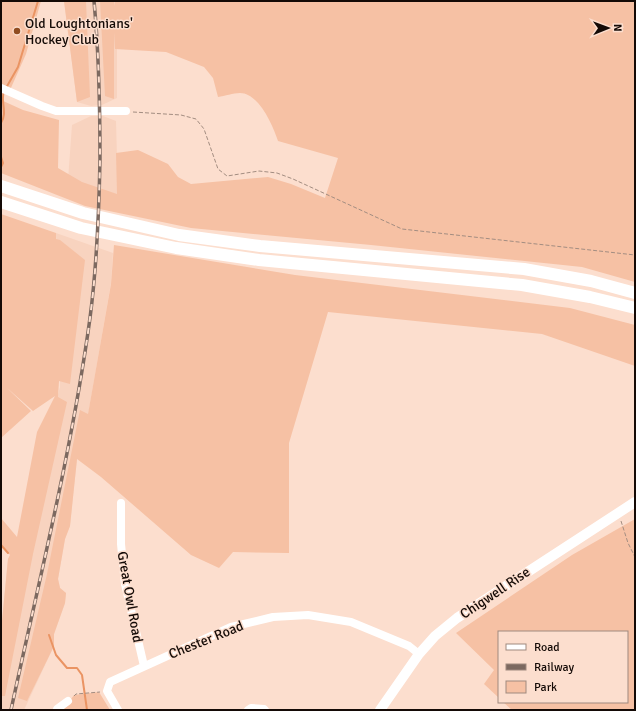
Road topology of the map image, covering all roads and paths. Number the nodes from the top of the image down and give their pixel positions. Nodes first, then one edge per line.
1 (1, 88) edge
2 (126, 112) joint
3 (1, 186) edge
4 (1, 202) edge
5 (635, 254) edge
6 (635, 293) edge
7 (635, 308) edge
8 (635, 502) edge
9 (121, 503) dead end
10 (618, 513) junction
11 (635, 557) edge
12 (419, 654) junction
13 (144, 666) junction
14 (107, 692) junction
15 (68, 702) joint
16 (57, 710) edge
17 (118, 710) edge
18 (248, 710) edge
19 (265, 710) edge
20 (380, 710) edge

1 - 2 street
2 - 5 path
3 - 6 highway
4 - 7 highway
8 - 10 main road, Chigwell Rise
9 - 13 street, Great Owl Road
10 - 11 path
10 - 12 main road, Chigwell Rise
12 - 13 street, Chester Road
12 - 20 main road, Chigwell Rise
13 - 14 street, Chester Road
14 - 15 path
14 - 17 street
15 - 16 street
18 - 19 street

